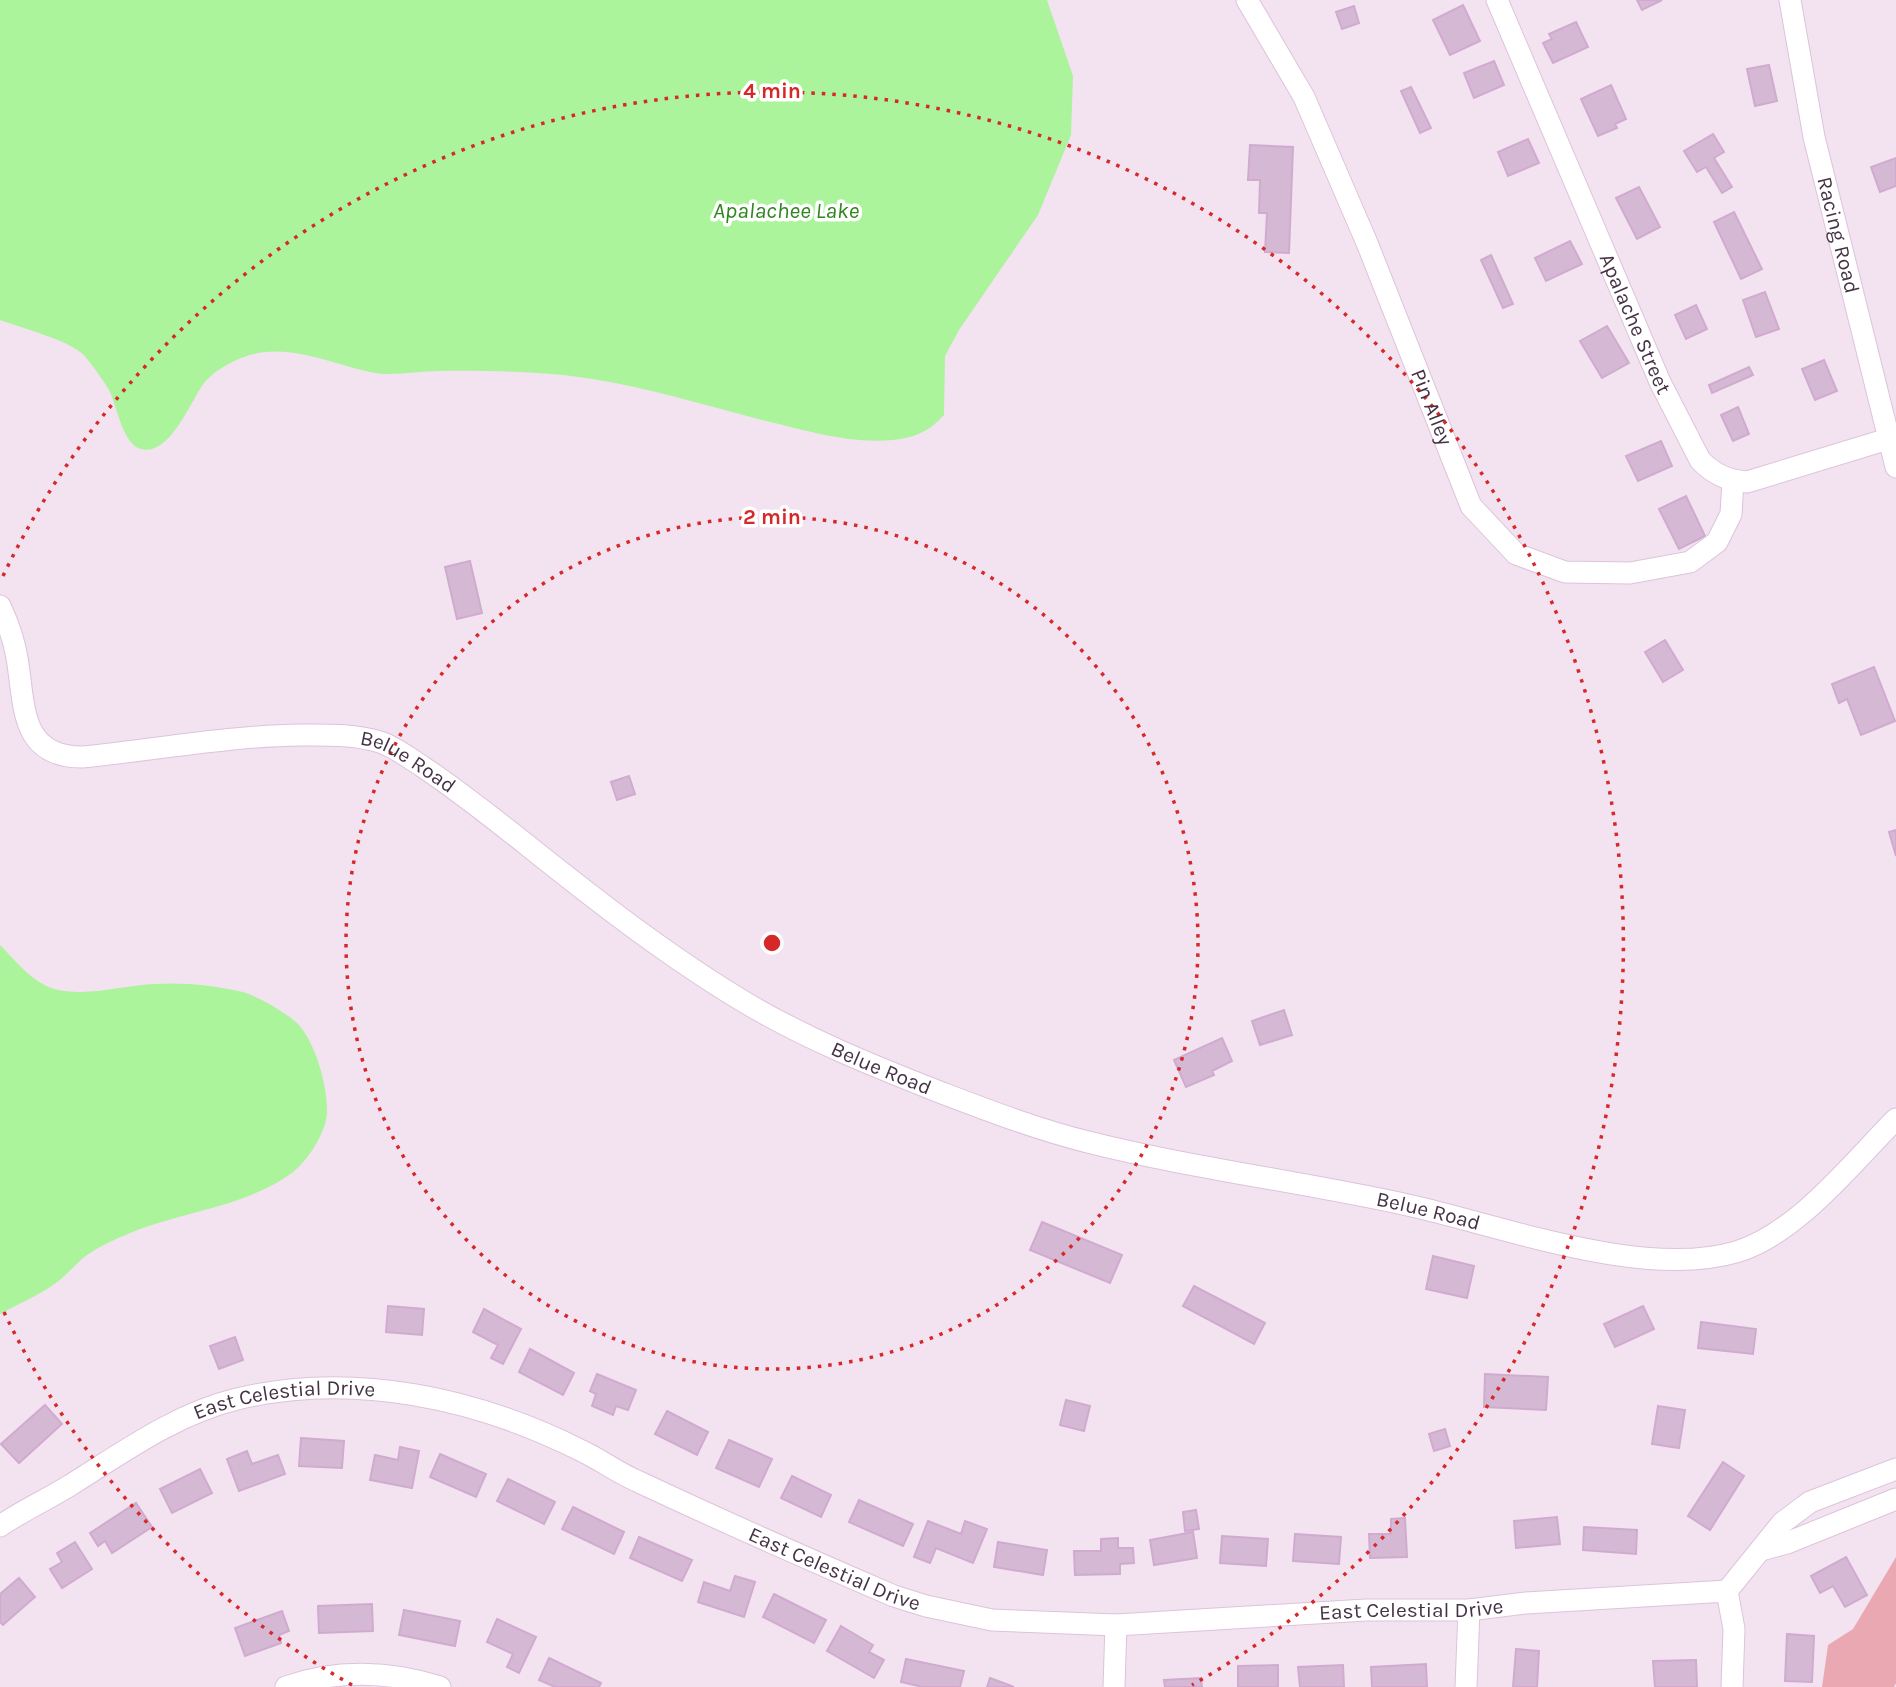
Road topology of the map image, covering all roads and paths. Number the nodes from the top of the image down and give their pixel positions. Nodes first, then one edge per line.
1 (1247, 0) edge
2 (1790, 0) edge
3 (1501, 1) edge
4 (1888, 439) junction
5 (1896, 467) edge
6 (1733, 481) junction
7 (0, 607) edge
8 (1896, 1119) edge
9 (1896, 1469) edge
10 (1896, 1499) edge
11 (0, 1526) edge
12 (1762, 1550) junction
13 (1727, 1591) junction
14 (1469, 1610) junction
15 (1115, 1625) junction
16 (286, 1687) edge
17 (440, 1687) edge
18 (1114, 1687) edge
19 (1466, 1687) edge
20 (1731, 1687) edge

1 - 6 street, Pin Alley
2 - 4 street, Racing Road
3 - 6 street, Apalache Street
4 - 5 street, Racing Road
4 - 6 street
7 - 8 street, Belue Road
9 - 12 street
10 - 12 street
11 - 15 street, East Celestial Drive
12 - 13 street
13 - 14 street, East Celestial Drive
13 - 20 street
14 - 15 street, East Celestial Drive
14 - 19 street
15 - 18 street
16 - 17 street

